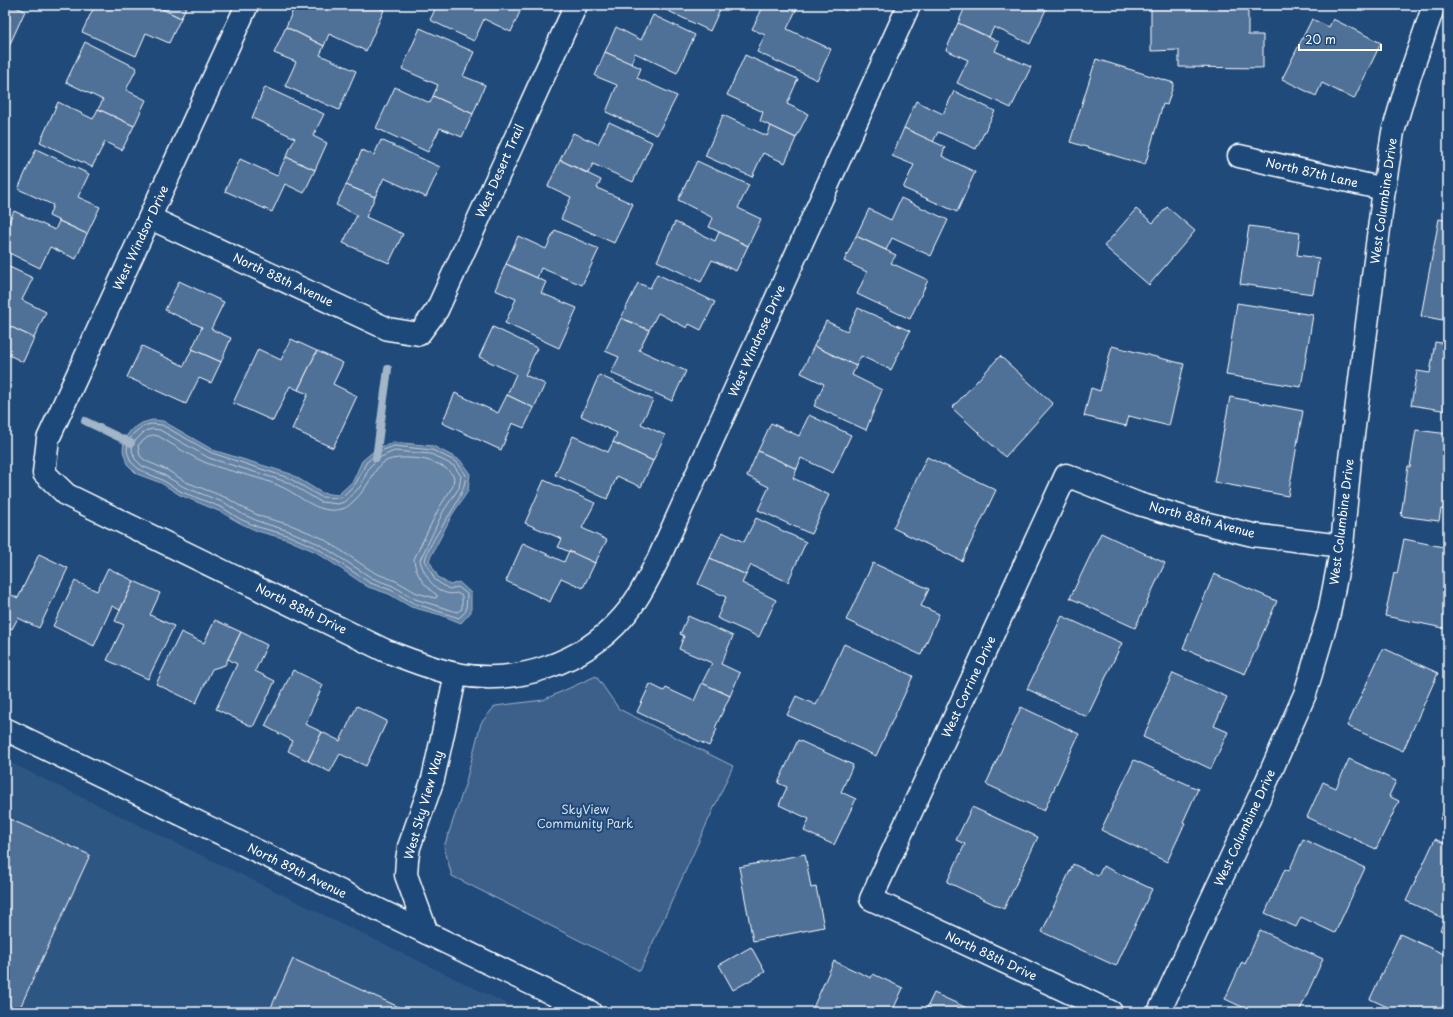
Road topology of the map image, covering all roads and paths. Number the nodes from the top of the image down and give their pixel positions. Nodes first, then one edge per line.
1 (247, 5) edge
2 (576, 5) edge
3 (909, 5) edge
4 (1434, 5) edge
5 (1239, 156) dead end
6 (1384, 189) junction
7 (150, 218) junction
8 (419, 334) joint
9 (44, 473) joint
10 (1066, 475) joint
11 (1342, 546) junction
12 (576, 656) joint
13 (456, 674) junction
14 (5, 729) edge
15 (871, 899) joint
16 (427, 933) junction
17 (590, 1012) edge
18 (1111, 1012) edge
19 (1159, 1012) edge

1 - 7 street, West Windsor Drive
2 - 8 street, West Desert Trail
3 - 12 street, West Windrose Drive
4 - 6 street, West Columbine Drive
5 - 6 street, North 87th Lane
6 - 11 street, West Columbine Drive
7 - 8 street, North 88th Avenue
7 - 9 street, West Windsor Drive
9 - 13 street, North 88th Drive
10 - 11 street, North 88th Avenue
10 - 15 street, West Corrine Drive
11 - 19 street, West Columbine Drive
12 - 13 street, North 88th Drive
13 - 16 street, West Sky View Way
14 - 16 street, North 89th Avenue
15 - 18 street, North 88th Drive
16 - 17 street, North 89th Avenue

